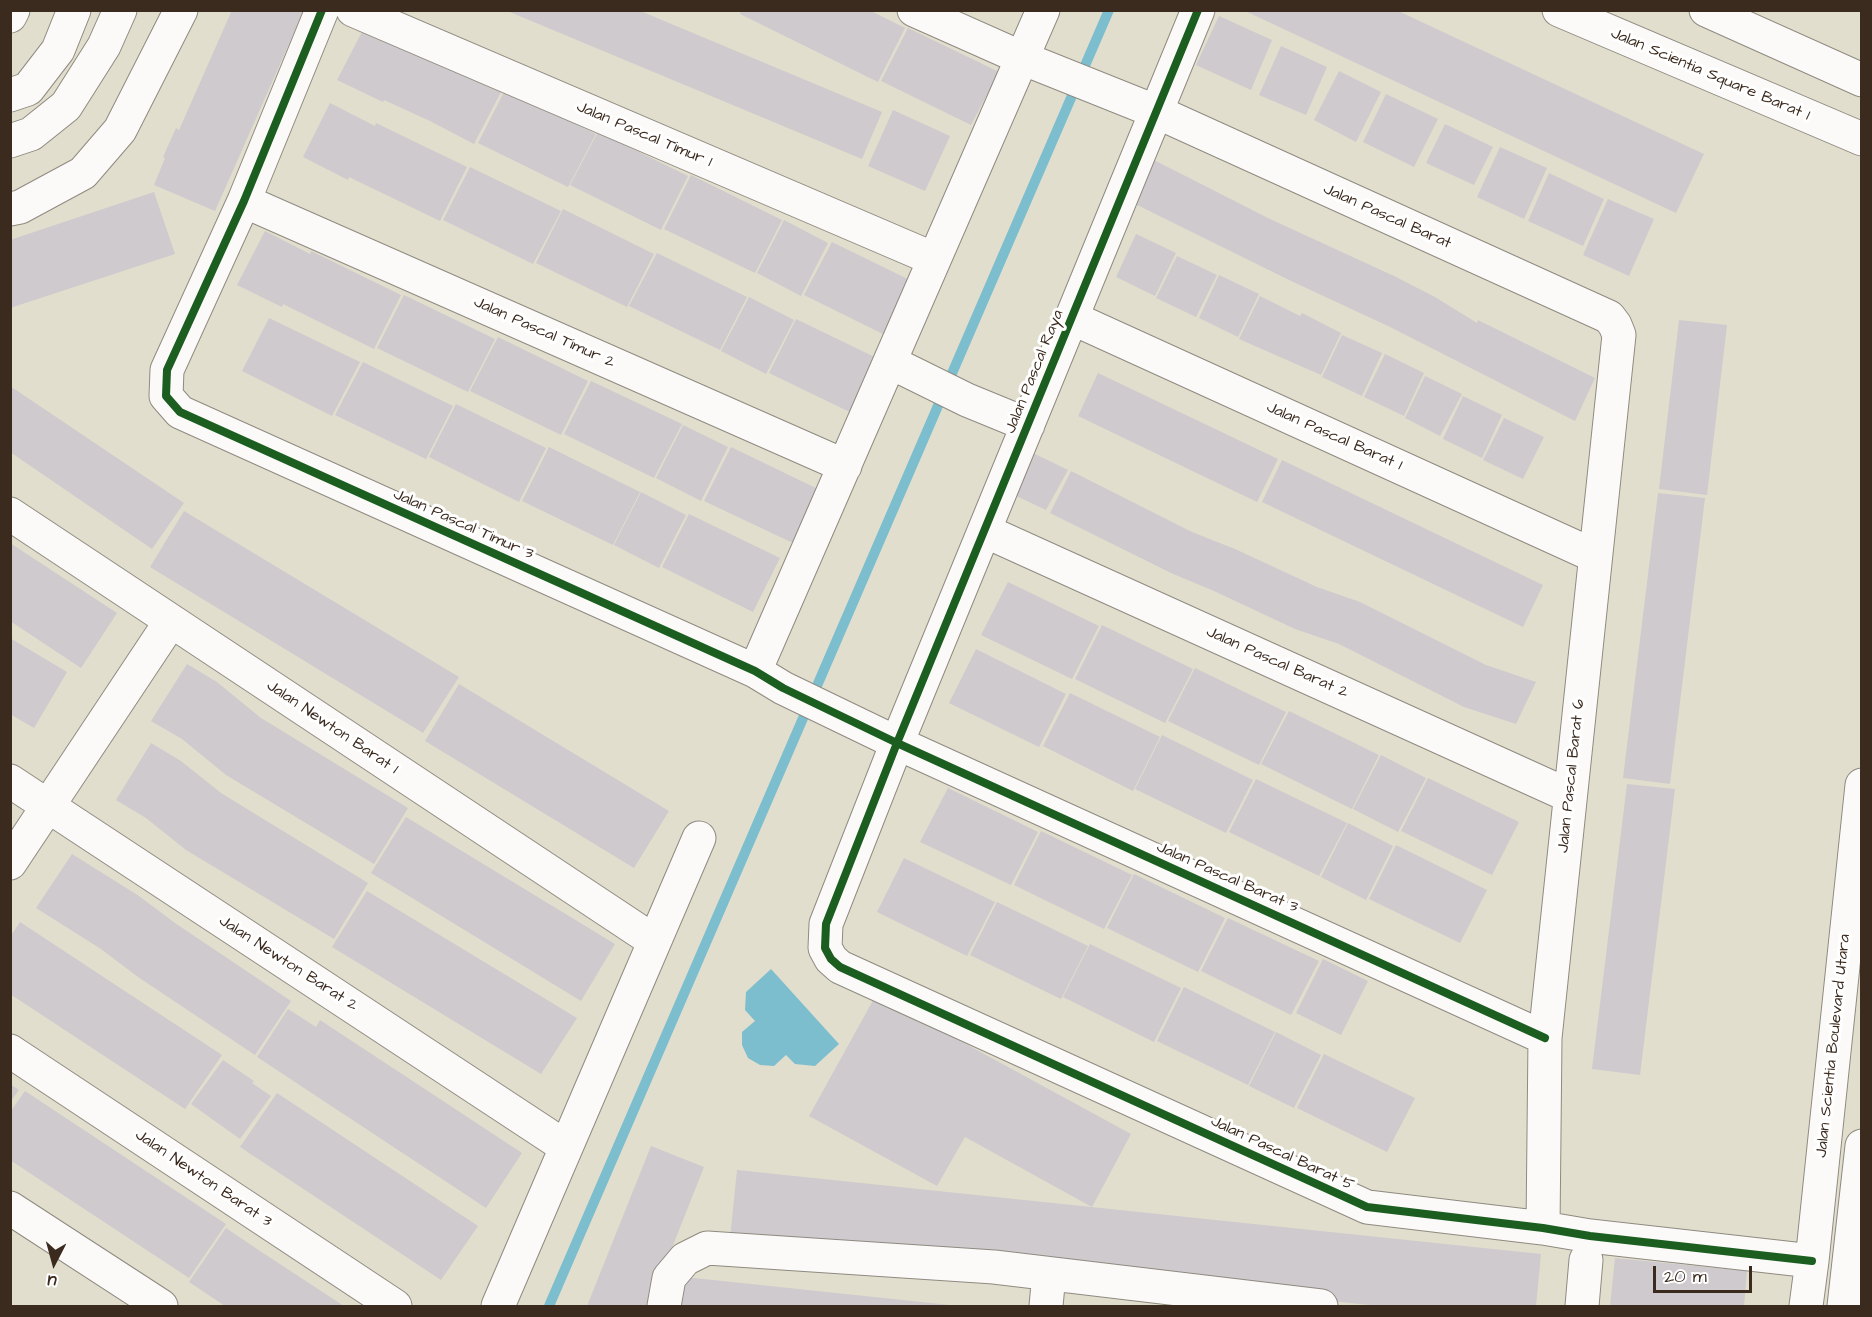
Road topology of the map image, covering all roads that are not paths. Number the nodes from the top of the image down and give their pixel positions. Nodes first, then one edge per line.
1 (13, 10) edge
2 (74, 10) edge
3 (120, 10) edge
4 (181, 10) edge
5 (322, 10) edge
6 (353, 10) edge
7 (914, 10) edge
8 (1043, 10) edge
9 (1198, 10) edge
10 (1559, 10) edge
11 (1707, 10) edge
12 (10, 16) edge
13 (1036, 64) junction
14 (1862, 80) edge
15 (10, 95) edge
16 (1157, 112) junction
17 (1862, 139) edge
18 (10, 141) edge
19 (244, 201) junction
20 (10, 208) edge
21 (934, 259) junction
22 (1072, 318) junction
23 (1615, 325) joint
24 (890, 362) junction
25 (1028, 425) junction
26 (844, 466) junction
27 (10, 514) edge
28 (985, 531) junction
29 (1595, 556) junction
30 (171, 621) junction
31 (755, 671) junction
32 (829, 710) joint
33 (897, 743) junction
34 (10, 781) edge
35 (1862, 785) edge
36 (1570, 796) junction
37 (48, 806) junction
38 (699, 838) dead end
39 (10, 863) edge
40 (654, 941) junction
41 (825, 948) joint
42 (1545, 1038) junction
43 (10, 1051) edge
44 (1862, 1146) edge
45 (566, 1147) junction
46 (10, 1208) edge
47 (1543, 1228) junction
48 (1586, 1260) dead end
49 (1812, 1261) junction
50 (1049, 1274) junction
51 (161, 1306) edge
52 (395, 1306) edge
53 (498, 1306) edge
54 (664, 1306) edge
55 (1046, 1306) edge
56 (1321, 1306) edge
57 (1582, 1306) edge
58 (1806, 1306) edge
59 (1844, 1306) edge

1 - 12 street
2 - 15 street
3 - 18 street
4 - 20 street
5 - 19 street
6 - 21 street, Jalan Pascal Timur 1
7 - 13 street, Jalan Pascal Barat
8 - 13 street
9 - 16 street, Jalan Pascal Raya
10 - 17 street, Jalan Scientia Square Barat 1
11 - 14 street
13 - 16 street, Jalan Pascal Barat
13 - 21 street
16 - 22 street, Jalan Pascal Raya
16 - 23 street, Jalan Pascal Barat
19 - 26 street, Jalan Pascal Timur 2
19 - 31 street, Jalan Pascal Timur 3
21 - 24 street
22 - 25 street, Jalan Pascal Raya
22 - 29 street, Jalan Pascal Barat 1
23 - 29 street, Jalan Pascal Barat 6
24 - 25 street
24 - 26 street
25 - 28 street, Jalan Pascal Raya
26 - 31 street
27 - 30 street, Jalan Newton Barat 1
28 - 33 street, Jalan Pascal Raya
28 - 36 street, Jalan Pascal Barat 2
29 - 36 street, Jalan Pascal Barat 6
30 - 37 street
30 - 40 street, Jalan Newton Barat 1
31 - 32 street, Jalan Pascal Timur 3
32 - 33 street, Jalan Pascal Barat 3
33 - 41 street, Jalan Pascal Raya
33 - 42 street, Jalan Pascal Barat 3
34 - 37 street, Jalan Newton Barat 2
35 - 49 street, Jalan Scientia Boulevard Utara
36 - 42 street, Jalan Pascal Barat 6
37 - 39 street
37 - 45 street, Jalan Newton Barat 2
38 - 40 street
40 - 45 street
41 - 47 street, Jalan Pascal Barat 5
42 - 47 street, Jalan Pascal Barat 6
43 - 52 street, Jalan Newton Barat 3
44 - 59 street
45 - 53 street
46 - 51 street
47 - 49 street, Jalan Pascal Barat 5
48 - 57 street
49 - 58 street, Jalan Scientia Boulevard Utara
50 - 54 street
50 - 55 street
50 - 56 street

